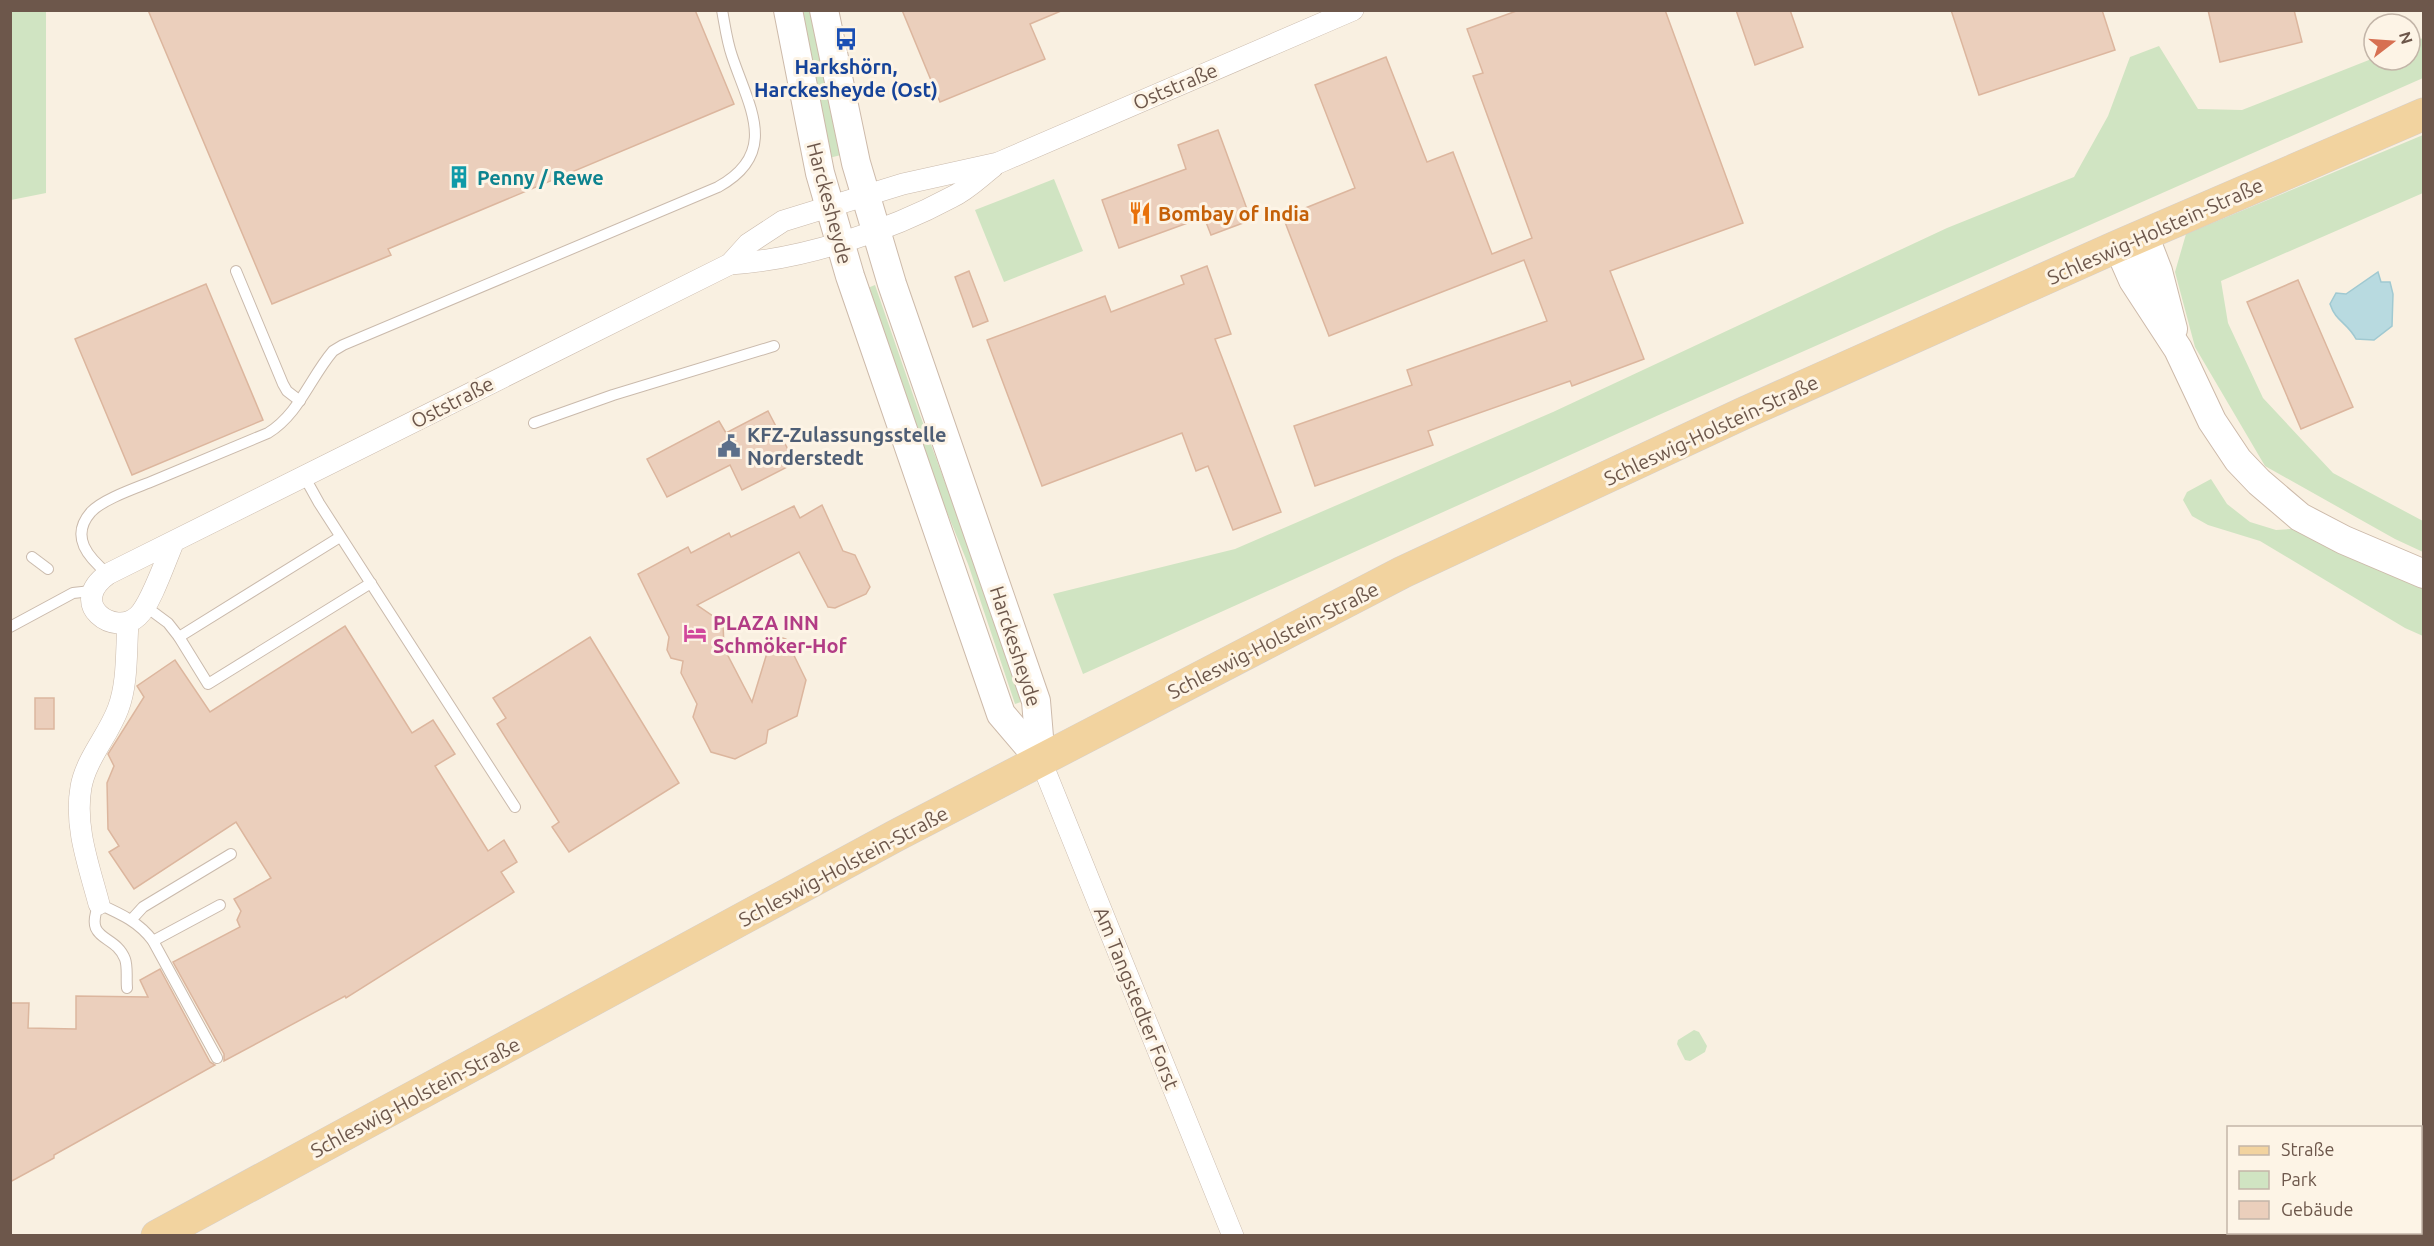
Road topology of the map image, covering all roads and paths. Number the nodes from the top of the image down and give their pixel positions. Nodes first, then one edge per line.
1 (722, 10) edge
2 (788, 10) edge
3 (824, 10) edge
4 (1353, 10) edge
5 (2424, 114) edge
6 (998, 163) junction
7 (865, 195) junction
8 (829, 206) junction
9 (876, 230) junction
10 (840, 241) junction
11 (2131, 241) junction
12 (730, 264) junction
13 (236, 271) dead end
14 (774, 346) dead end
15 (300, 401) junction
16 (534, 423) dead end
17 (304, 476) junction
18 (340, 537) junction
19 (174, 541) junction
20 (32, 557) dead end
21 (48, 569) dead end
22 (108, 574) junction
23 (2424, 574) edge
24 (371, 584) junction
25 (91, 591) junction
26 (145, 606) junction
27 (128, 623) junction
28 (10, 627) edge
29 (179, 637) junction
30 (1041, 761) junction
31 (515, 807) dead end
32 (231, 854) dead end
33 (99, 904) junction
34 (220, 905) dead end
35 (132, 919) junction
36 (153, 941) junction
37 (127, 988) dead end
38 (217, 1058) dead end
39 (157, 1236) edge
40 (1233, 1236) edge

1 - 15 lane
2 - 8 main road, Harckesheyde
3 - 7 main road, Harckesheyde
4 - 6 street, Oststraße
5 - 11 main road, Schleswig-Holstein-Straße
6 - 7 street, Oststraße
6 - 9 street, Oststraße
7 - 8 street, Oststraße
7 - 9 main road, Harckesheyde
8 - 10 main road, Harckesheyde
8 - 12 street, Oststraße
9 - 10 street, Oststraße
9 - 30 main road, Harckesheyde
10 - 12 street, Oststraße
10 - 30 main road, Harckesheyde
11 - 23 main road
11 - 30 main road, Schleswig-Holstein-Straße
12 - 17 street, Oststraße
13 - 15 lane
14 - 16 lane
15 - 22 lane
17 - 18 lane
17 - 19 street, Oststraße
18 - 24 lane
18 - 29 lane
19 - 22 street, Oststraße
19 - 26 street
20 - 21 lane
22 - 25 street, Oststraße
24 - 29 lane
24 - 31 lane
25 - 27 street
25 - 28 lane
26 - 27 street
26 - 29 lane
27 - 33 street
30 - 39 main road, Schleswig-Holstein-Straße
30 - 40 street, Am Tangstedter Forst
32 - 35 lane
33 - 35 lane
33 - 37 lane
34 - 36 lane
35 - 36 lane
36 - 38 lane

